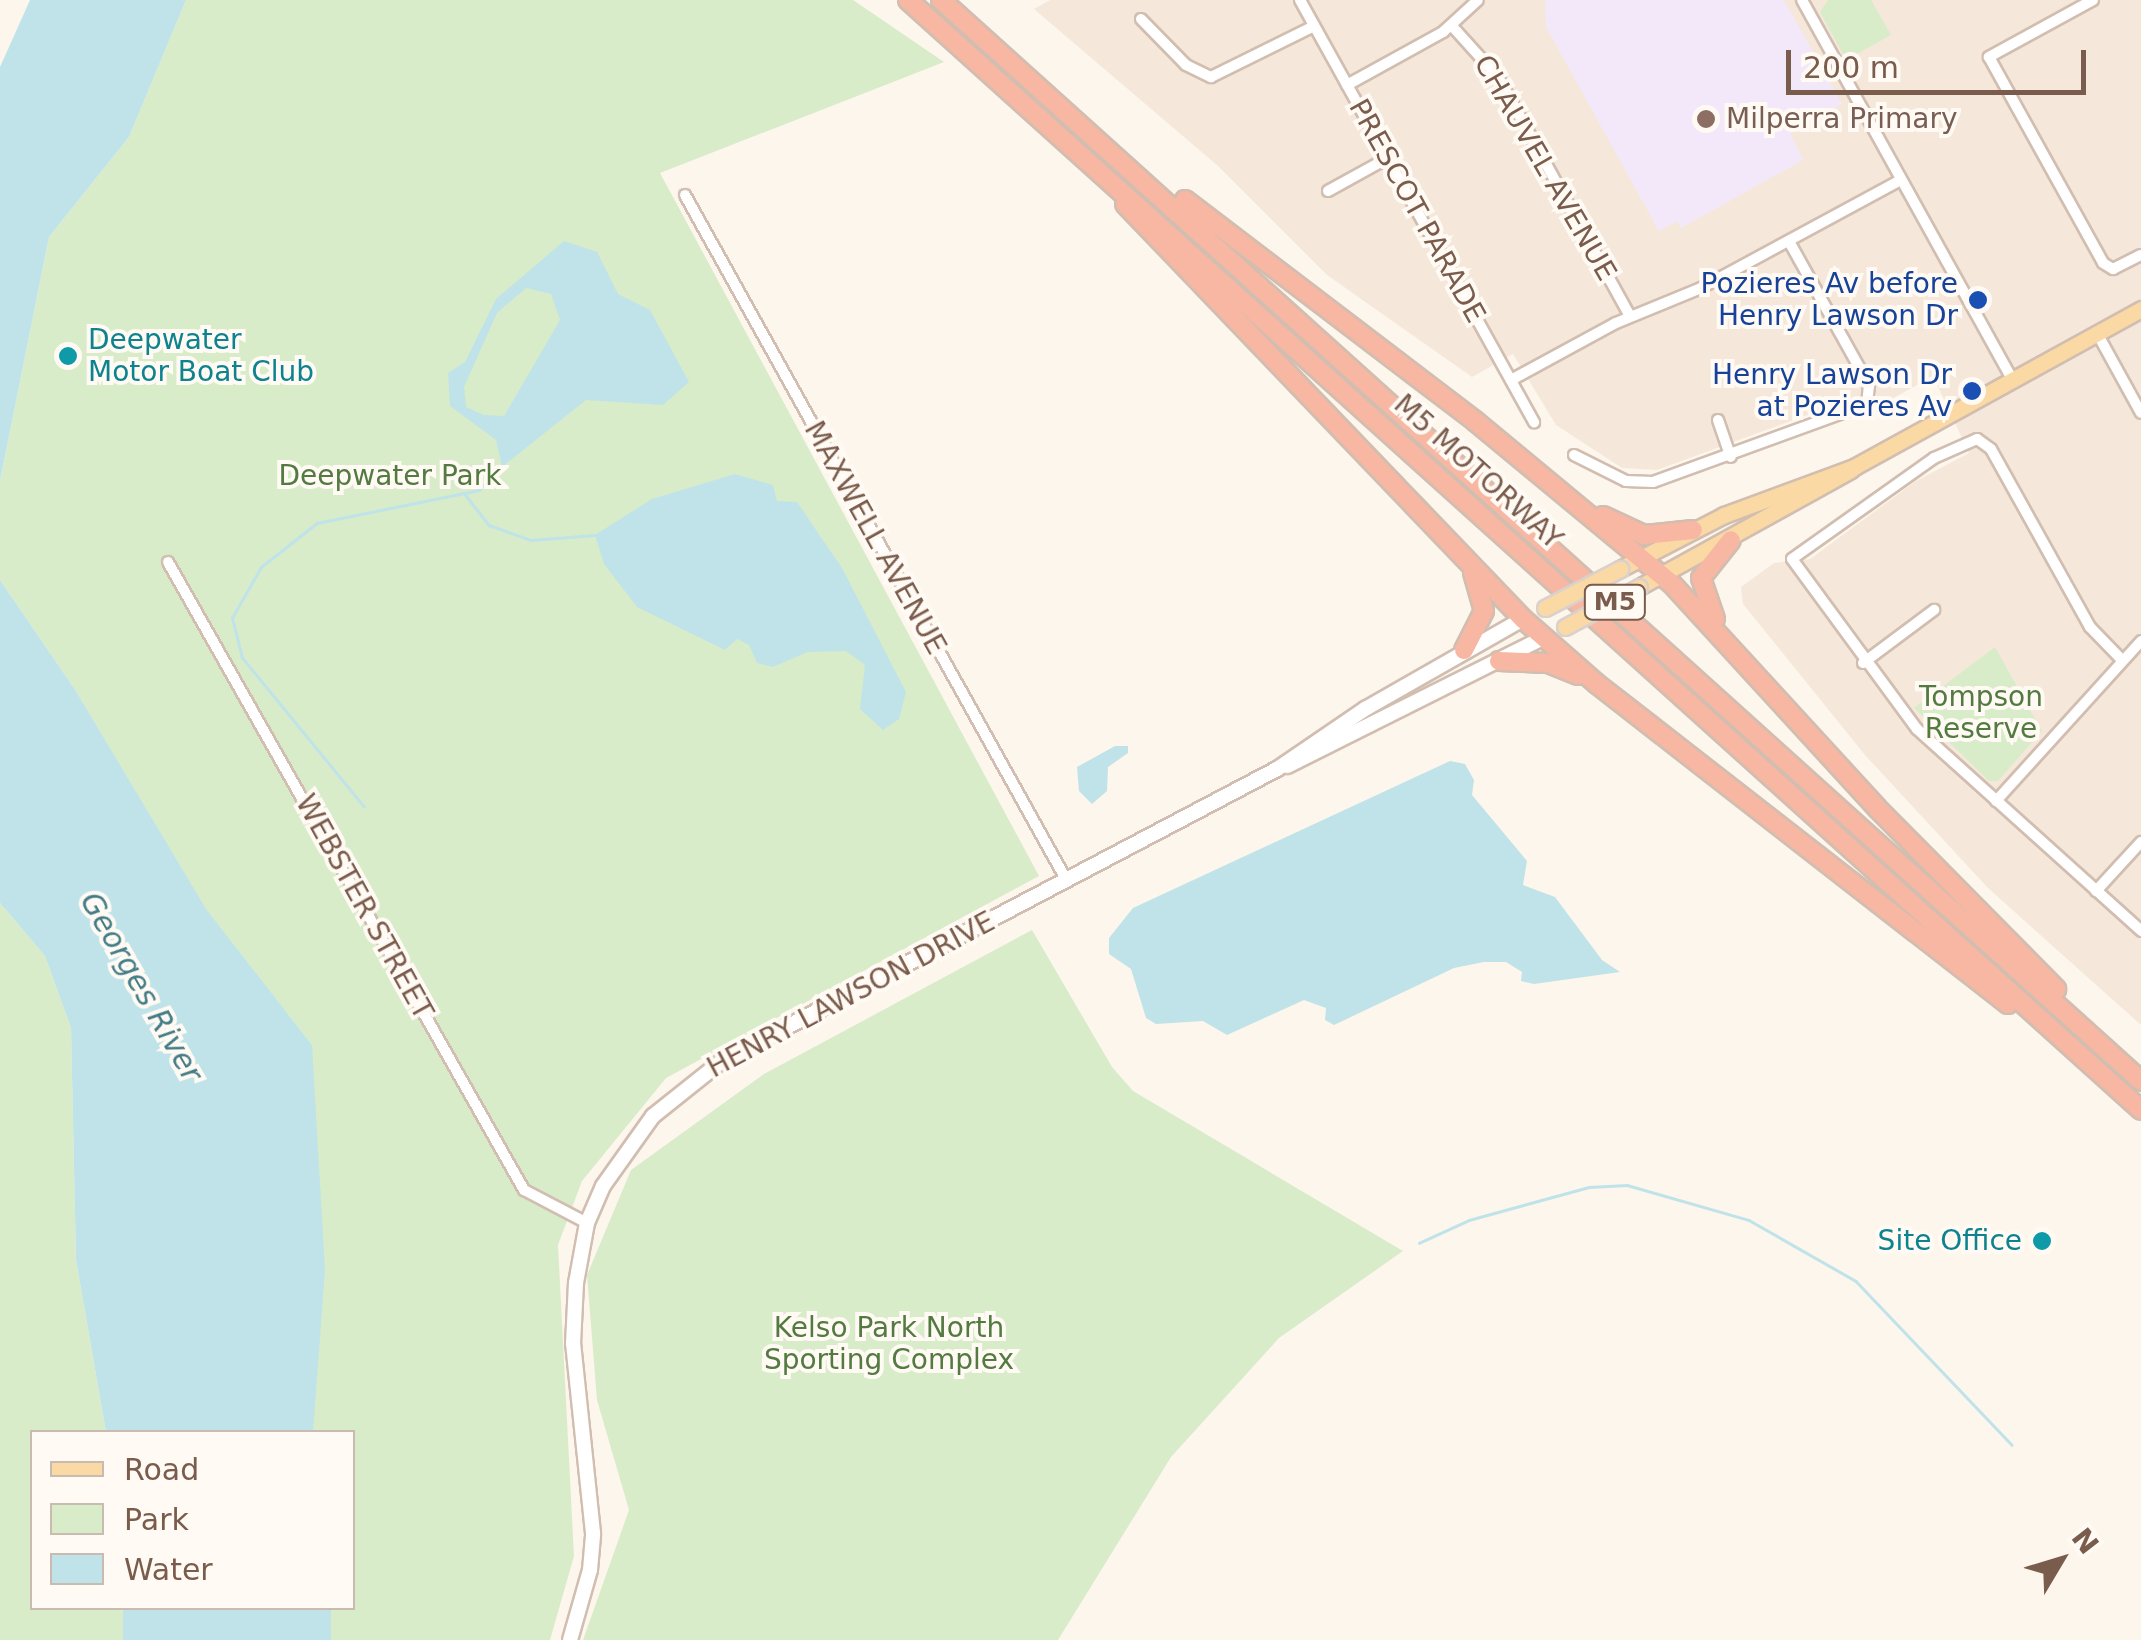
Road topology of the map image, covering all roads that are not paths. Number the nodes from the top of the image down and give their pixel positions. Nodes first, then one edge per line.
1 (908, 0) edge
2 (941, 0) edge
3 (1300, 0) edge
4 (1478, 0) edge
5 (2067, 0) edge
6 (2094, 0) edge
7 (1806, 1) edge
8 (2073, 11) junction
9 (1141, 18) dead end
10 (1314, 26) junction
11 (1452, 26) junction
12 (996, 73) junction
13 (1347, 85) junction
14 (1044, 87) junction
15 (1388, 158) junction
16 (1901, 180) junction
17 (1328, 191) dead end
18 (685, 195) dead end
19 (1790, 241) junction
20 (2141, 255) edge
21 (2141, 309) edge
22 (1630, 316) junction
23 (2097, 333) junction
24 (1511, 380) junction
25 (2014, 381) junction
26 (2141, 413) edge
27 (1718, 420) dead end
28 (1534, 422) dead end
29 (1574, 454) dead end
30 (1730, 456) junction
31 (1854, 467) junction
32 (1580, 505) junction
33 (1693, 530) junction
34 (1731, 540) junction
35 (1640, 558) junction
36 (168, 562) dead end
37 (1470, 566) junction
38 (1661, 576) junction
39 (1934, 610) dead end
40 (1523, 619) junction
41 (1726, 636) junction
42 (1545, 637) junction
43 (2141, 641) edge
44 (1464, 650) junction
45 (2122, 660) junction
46 (1499, 661) junction
47 (1863, 663) junction
48 (1596, 684) junction
49 (1277, 769) junction
50 (1996, 802) junction
51 (2141, 842) edge
52 (1066, 881) junction
53 (2096, 891) junction
54 (2141, 930) edge
55 (2141, 1078) edge
56 (2141, 1110) edge
57 (587, 1223) junction
58 (570, 1640) edge

1 - 12 highway, M5 MOTORWAY / M5
2 - 14 highway, M5 MOTORWAY / M5
3 - 10 street, PRESCOT PARADE
4 - 11 street
5 - 8 street
6 - 8 street
7 - 16 street
8 - 20 street
9 - 10 street
10 - 13 street, PRESCOT PARADE
11 - 13 street
11 - 22 street, CHAUVEL AVENUE
12 - 37 highway
12 - 56 highway, M5 MOTORWAY / M5
13 - 15 street, PRESCOT PARADE
14 - 32 highway
14 - 55 highway, M5 MOTORWAY / M5
15 - 17 street
15 - 24 street, PRESCOT PARADE
16 - 19 street
16 - 25 street
18 - 52 street, MAXWELL AVENUE
19 - 22 street
19 - 30 street
21 - 23 main road, HENRY LAWSON DRIVE
22 - 24 street
23 - 25 main road, HENRY LAWSON DRIVE
23 - 26 street
24 - 28 street, PRESCOT PARADE
25 - 31 main road, HENRY LAWSON DRIVE
27 - 30 street
29 - 30 street
31 - 33 main road, HENRY LAWSON DRIVE
31 - 34 main road, HENRY LAWSON DRIVE
32 - 33 highway
32 - 35 highway
33 - 35 main road, HENRY LAWSON DRIVE
34 - 38 main road, HENRY LAWSON DRIVE
34 - 41 highway
35 - 38 highway
35 - 40 main road, HENRY LAWSON DRIVE, bridge
36 - 57 street, WEBSTER STREET
37 - 40 highway
37 - 44 highway
38 - 41 highway
38 - 42 main road, HENRY LAWSON DRIVE, bridge
39 - 47 street
40 - 42 highway
40 - 44 main road, HENRY LAWSON DRIVE
41 - 55 highway
42 - 46 main road, HENRY LAWSON DRIVE
42 - 48 highway
43 - 45 street
44 - 49 main road, HENRY LAWSON DRIVE
45 - 47 street
45 - 50 street
46 - 48 highway
46 - 49 main road, HENRY LAWSON DRIVE
47 - 50 street
48 - 56 highway
49 - 52 main road, HENRY LAWSON DRIVE
50 - 53 street
51 - 53 street
52 - 57 main road, HENRY LAWSON DRIVE
53 - 54 street
57 - 58 main road, HENRY LAWSON DRIVE

